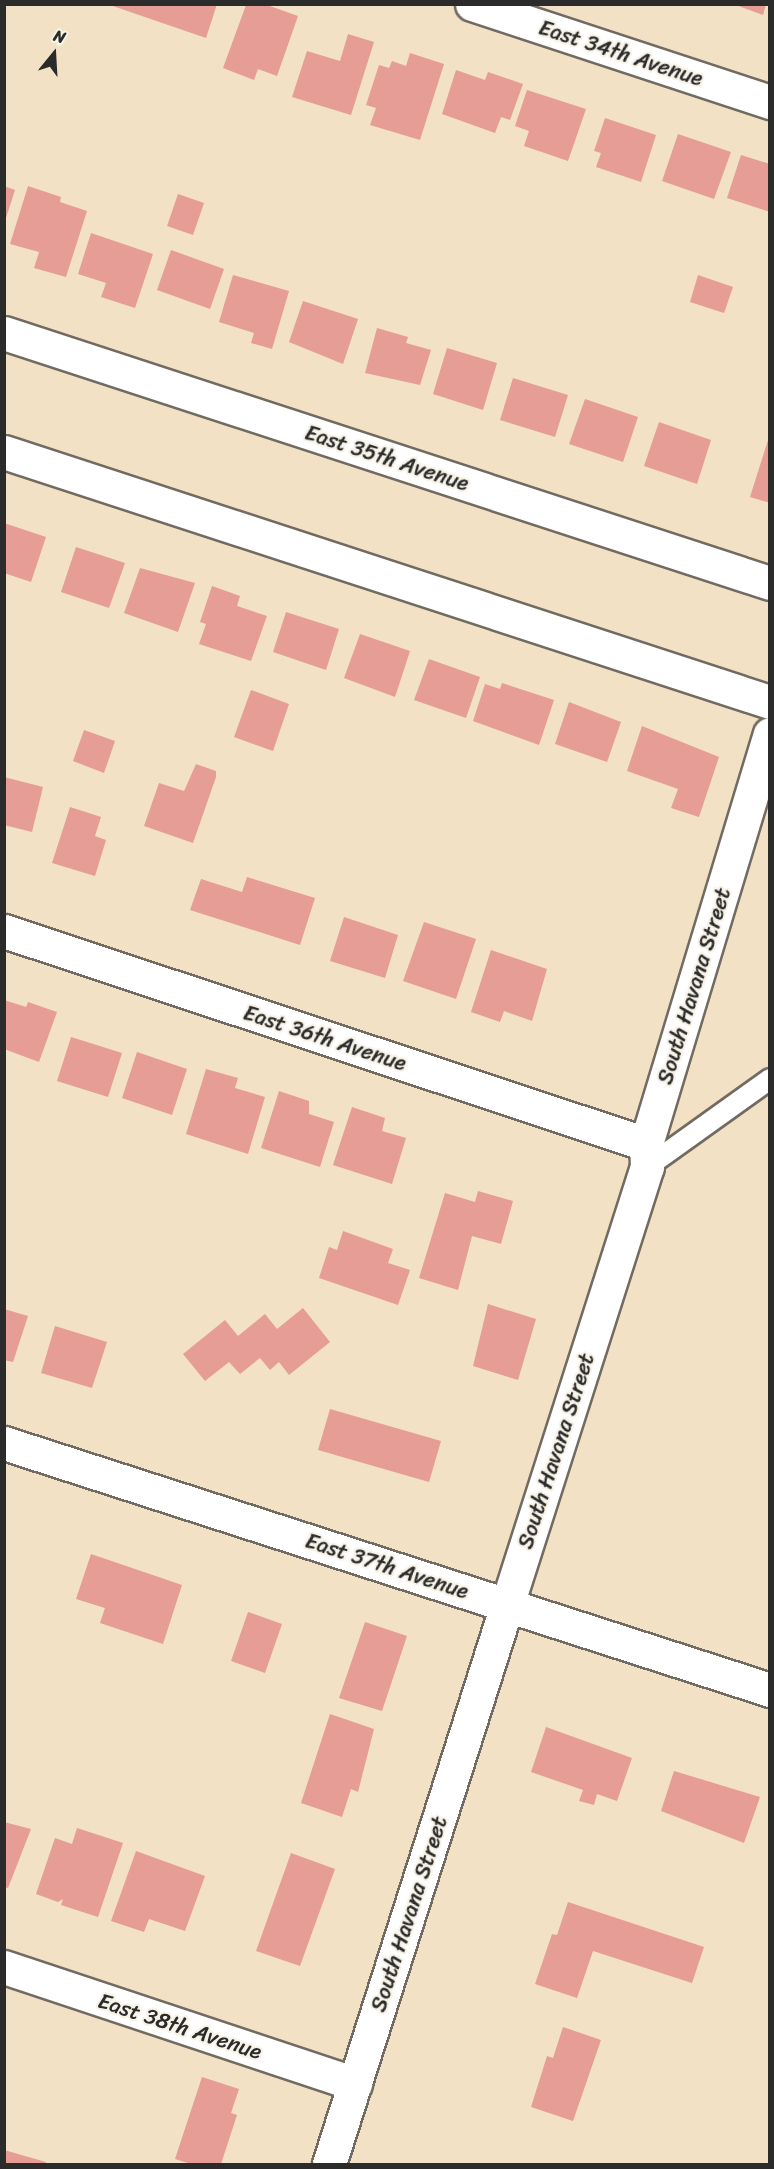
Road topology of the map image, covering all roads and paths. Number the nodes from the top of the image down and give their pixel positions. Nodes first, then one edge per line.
1 (472, 4) edge
2 (770, 102) edge
3 (4, 333) edge
4 (4, 452) edge
5 (770, 583) edge
6 (770, 702) edge
7 (770, 734) edge
8 (4, 932) edge
9 (770, 1079) edge
10 (647, 1155) junction
11 (4, 1443) edge
12 (507, 1605) junction
13 (770, 1690) edge
14 (4, 1967) edge
15 (355, 2084) junction
16 (329, 2164) edge

1 - 2 street, East 34th Avenue
3 - 5 street, East 35th Avenue
4 - 6 street
7 - 10 street, South Havana Street
8 - 10 street, East 36th Avenue
9 - 10 lane
10 - 12 street, South Havana Street
11 - 12 street, East 37th Avenue
12 - 13 street, East 37th Avenue
12 - 15 street, South Havana Street
14 - 15 street, East 38th Avenue
15 - 16 street, South Havana Street

